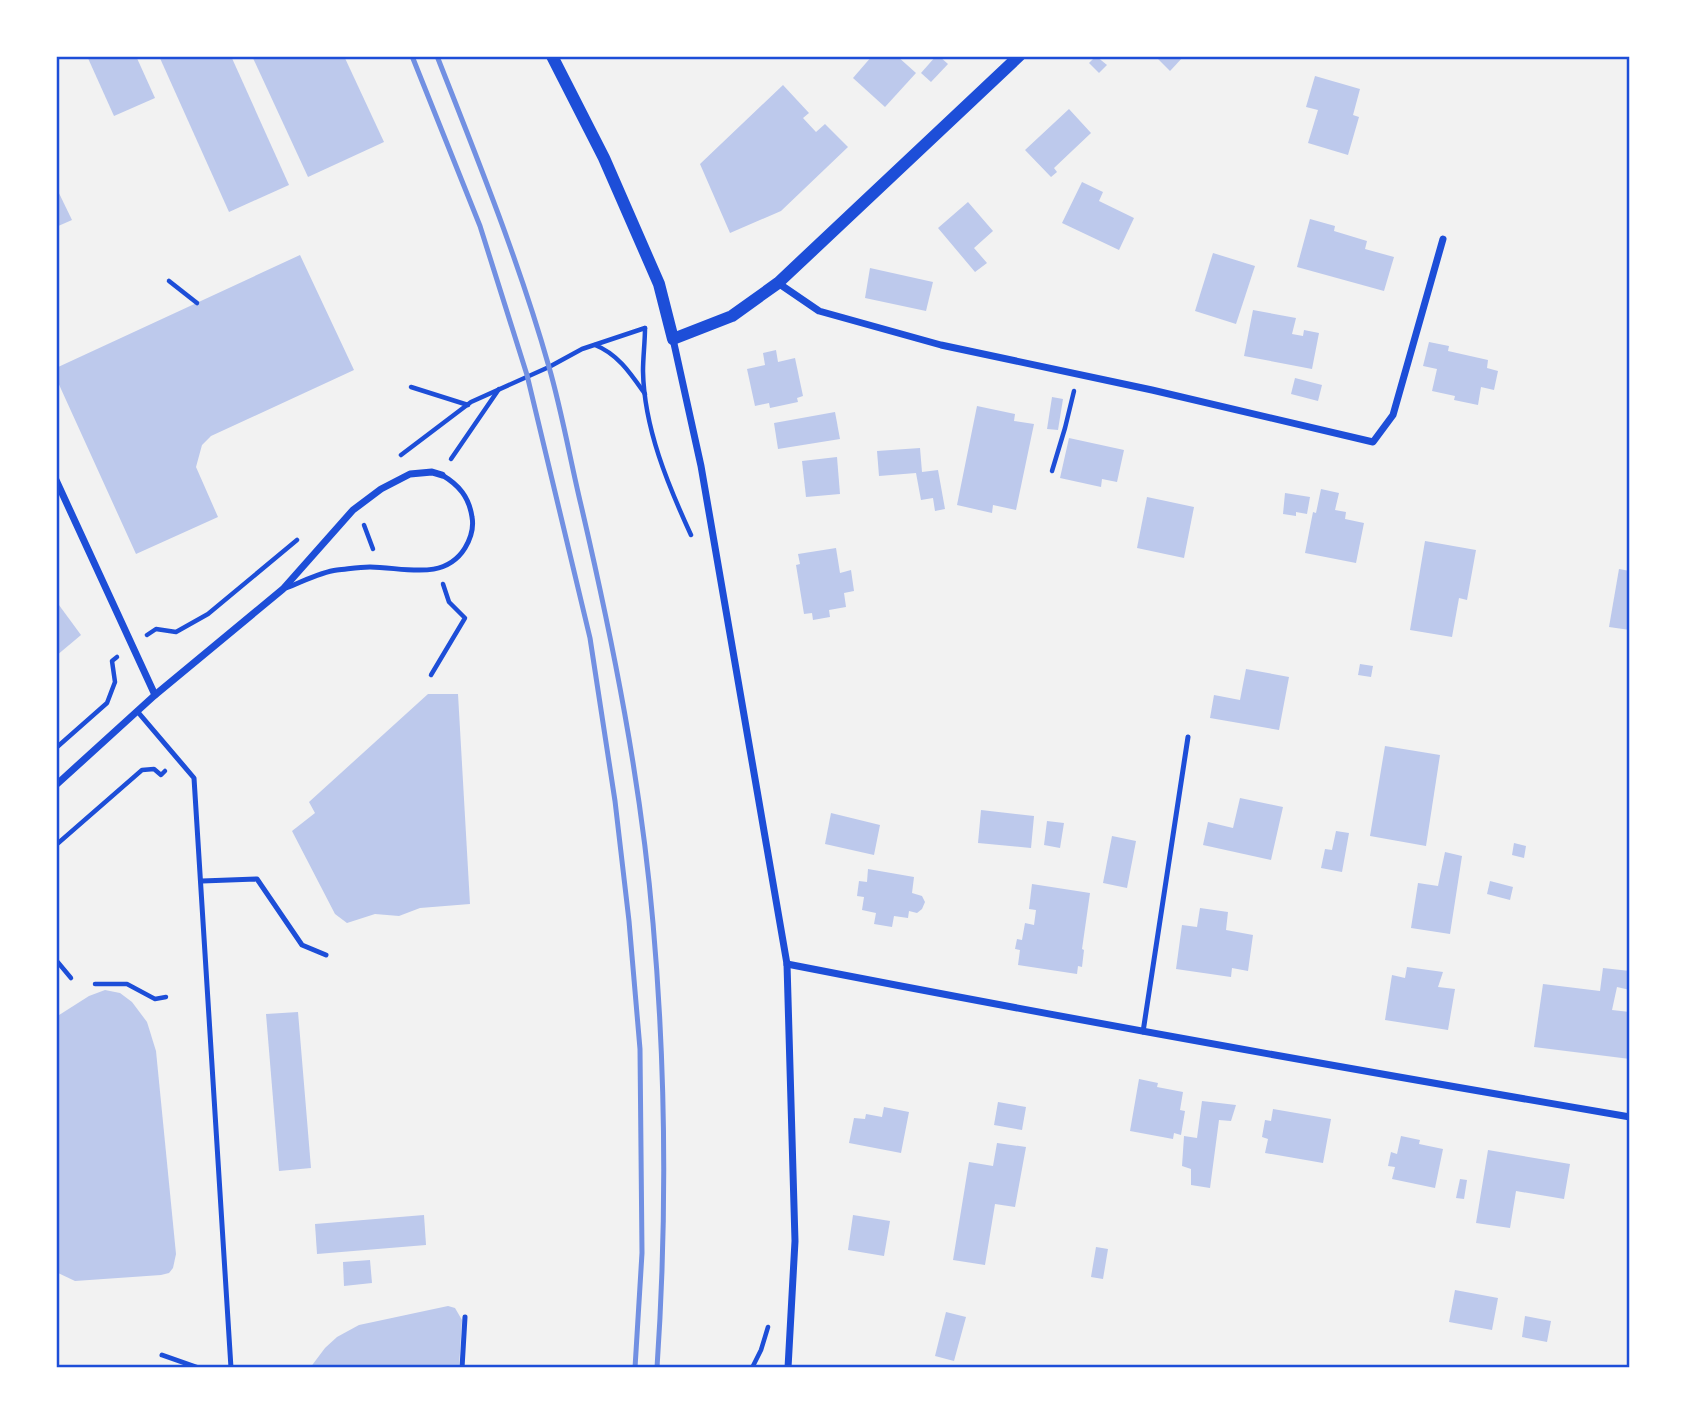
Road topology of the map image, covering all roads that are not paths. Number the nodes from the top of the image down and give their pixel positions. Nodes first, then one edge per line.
1 (552, 56) edge
2 (1019, 56) edge
3 (1443, 239) dead end
4 (778, 284) junction
5 (673, 339) junction
6 (442, 475) joint
7 (56, 480) edge
8 (283, 589) junction
9 (155, 695) junction
10 (137, 711) junction
11 (1188, 737) dead end
12 (56, 785) edge
13 (202, 881) junction
14 (326, 955) dead end
15 (788, 964) junction
16 (1143, 1032) junction
17 (1630, 1117) edge
18 (465, 1317) dead end
19 (162, 1356) dead end
20 (199, 1368) edge
21 (231, 1368) edge
22 (462, 1368) edge
23 (788, 1368) edge

1 - 5 street
2 - 4 street
3 - 4 street
4 - 5 street
5 - 15 street
6 - 8 street
6 - 8 lane
7 - 9 street
8 - 9 street
9 - 10 street
10 - 12 street
10 - 13 lane
11 - 16 lane
13 - 14 lane
13 - 21 lane
15 - 16 street
15 - 23 street
16 - 17 street
18 - 22 lane
19 - 20 lane

